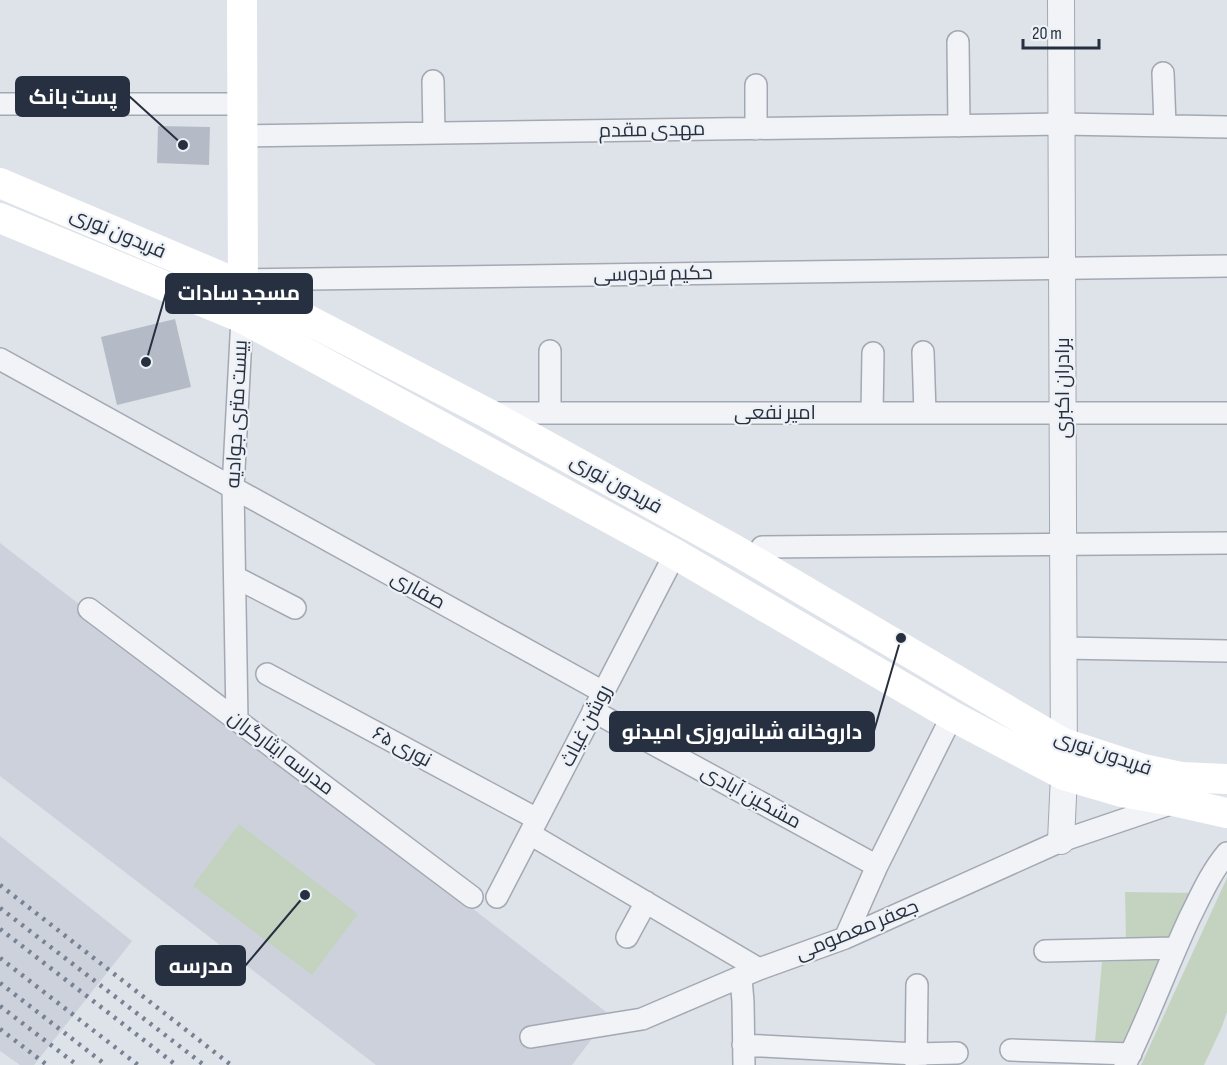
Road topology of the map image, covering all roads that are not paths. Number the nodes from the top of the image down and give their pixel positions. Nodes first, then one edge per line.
1 (242, 0) edge
2 (1061, 0) edge
3 (958, 42) dead end
4 (1163, 73) dead end
5 (433, 81) dead end
6 (756, 85) dead end
7 (0, 104) edge
8 (242, 104) junction
9 (1062, 124) junction
10 (1165, 125) junction
11 (959, 126) junction
12 (1227, 127) edge
13 (756, 129) junction
14 (434, 133) junction
15 (242, 136) junction
16 (0, 183) edge
17 (0, 218) edge
18 (1227, 266) edge
19 (1062, 268) junction
20 (243, 283) junction
21 (242, 318) junction
22 (550, 351) dead end
23 (873, 352) dead end
24 (923, 352) dead end
25 (0, 359) edge
26 (488, 412) junction
27 (549, 413) junction
28 (872, 413) junction
29 (925, 413) junction
30 (1063, 413) junction
31 (1227, 413) edge
32 (233, 488) junction
33 (690, 526) junction
34 (1227, 543) edge
35 (1063, 544) junction
36 (762, 547) dead end
37 (675, 554) junction
38 (235, 577) junction
39 (89, 609) dead end
40 (295, 609) dead end
41 (1063, 648) junction
42 (1227, 651) edge
43 (267, 674) dead end
44 (967, 687) junction
45 (603, 692) junction
46 (594, 711) junction
47 (952, 716) junction
48 (237, 720) junction
49 (1063, 743) junction
50 (1064, 775) junction
51 (1227, 779) edge
52 (1178, 802) junction
53 (1227, 813) edge
54 (533, 826) junction
55 (1061, 841) junction
56 (1227, 853) edge
57 (877, 866) junction
58 (472, 897) dead end
59 (497, 897) dead end
60 (646, 902) junction
61 (627, 937) dead end
62 (845, 938) junction
63 (1175, 948) junction
64 (1046, 951) dead end
65 (750, 974) junction
66 (917, 985) dead end
67 (531, 1037) dead end
68 (1011, 1050) dead end
69 (957, 1053) dead end
70 (743, 1055) edge
71 (916, 1060) edge
72 (1128, 1060) edge

1 - 8 main road, بیست متری جوادیه
2 - 9 street, برادران اکبری
3 - 11 street
4 - 10 street
5 - 14 street
6 - 13 street
7 - 8 street
8 - 15 main road, بیست متری جوادیه
9 - 10 street, مهدی مقدم
9 - 11 street, مهدی مقدم
9 - 19 street, برادران اکبری
10 - 12 street, مهدی مقدم
11 - 13 street, مهدی مقدم
13 - 14 street, مهدی مقدم
14 - 15 street, مهدی مقدم
15 - 20 main road, بیست متری جوادیه
16 - 20 main road, فریدون نوری
17 - 21 main road, فریدون نوری
18 - 19 street, حکیم فردوسی
19 - 20 street, حکیم فردوسی
19 - 30 street, برادران اکبری
20 - 21 main road, بیست متری جوادیه
20 - 26 main road, فریدون نوری
21 - 32 street, بیست متری جوادیه
21 - 37 main road, فریدون نوری
22 - 27 street
23 - 28 street
24 - 29 street
25 - 32 street, صفاری
26 - 27 street, امیر نفعی
26 - 33 main road, فریدون نوری
27 - 28 street, امیر نفعی
28 - 29 street, امیر نفعی
29 - 30 street, امیر نفعی
30 - 31 street, امیر نفعی
30 - 35 street, برادران اکبری
32 - 38 street, بیست متری جوادیه
32 - 45 street, صفاری
33 - 37 main road
33 - 44 main road, فریدون نوری
34 - 35 street
35 - 36 street
35 - 41 street, برادران اکبری
37 - 45 street, روشن غیاث
37 - 47 main road, فریدون نوری
38 - 40 street
38 - 48 street, بیست متری جوادیه
39 - 48 street, مدرسه ایثارگران
41 - 42 street
41 - 49 street, برادران اکبری
43 - 54 street, نوری ۶۵
44 - 47 main road
44 - 49 main road, فریدون نوری
45 - 46 street, روشن غیاث
46 - 54 street, روشن غیاث
46 - 57 street, مشکین آبادی
47 - 50 main road, فریدون نوری
47 - 57 street
48 - 58 street, مدرسه ایثارگران
49 - 50 street, برادران اکبری
49 - 51 main road, فریدون نوری
50 - 52 main road, فریدون نوری
50 - 55 street, برادران اکبری
52 - 53 main road, فریدون نوری
52 - 55 street, جعفر معصومی
54 - 59 street, روشن غیاث
54 - 60 street, نوری ۶۵
55 - 62 street, جعفر معصومی
56 - 63 street
57 - 62 street
60 - 61 street
60 - 65 street, نوری ۶۵
62 - 65 street, جعفر معصومی
63 - 64 street
63 - 72 street
65 - 67 street, جعفر معصومی
65 - 70 street
66 - 71 street
68 - 72 street
69 - 71 street
70 - 71 street

